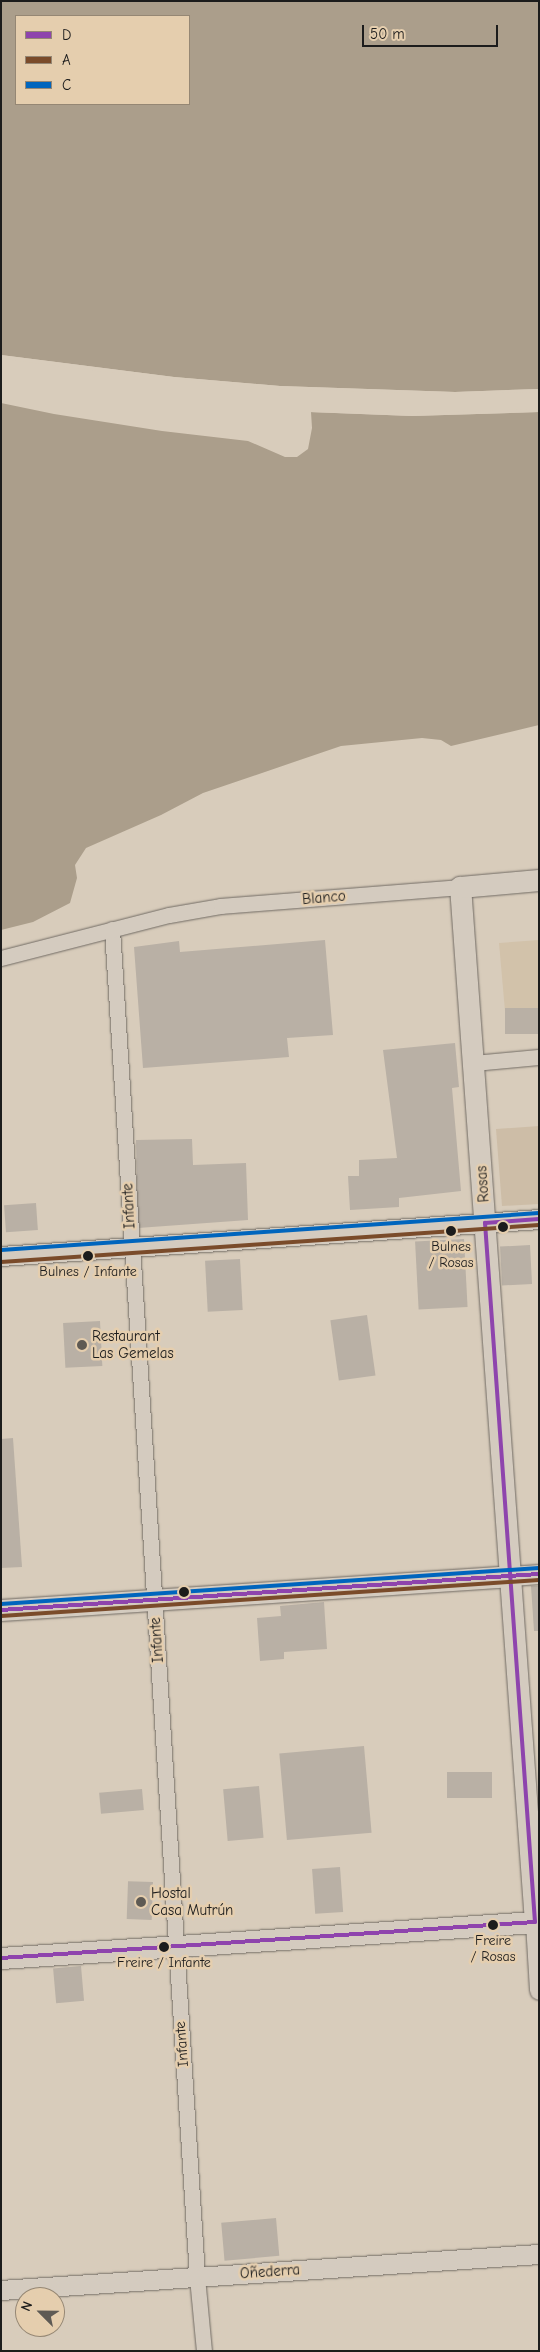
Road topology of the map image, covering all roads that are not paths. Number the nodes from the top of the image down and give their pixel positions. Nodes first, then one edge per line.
1 (539, 880) edge
2 (460, 887) junction
3 (112, 929) junction
4 (1, 958) edge
5 (539, 1057) edge
6 (473, 1063) junction
7 (539, 1219) edge
8 (485, 1222) junction
9 (132, 1247) junction
10 (1, 1256) edge
11 (539, 1574) edge
12 (511, 1576) junction
13 (154, 1600) junction
14 (1, 1610) edge
15 (537, 1922) edge
16 (176, 1946) junction
17 (1, 1958) edge
18 (539, 1990) edge
19 (539, 2254) edge
20 (197, 2277) junction
21 (1, 2290) edge
22 (204, 2351) edge

1 - 2 main road
2 - 3 street, Blanco
2 - 6 main road, Rosas
3 - 4 street, Blanco
3 - 9 street, Infante
5 - 6 street
6 - 8 main road, Rosas
7 - 8 street
8 - 9 street
8 - 12 main road, Rosas
9 - 10 street
9 - 13 street, Infante
11 - 12 street
12 - 13 main road
12 - 15 main road, Rosas
13 - 14 main road
13 - 16 street, Infante
15 - 16 main road
15 - 18 street, Rosas
16 - 17 main road
16 - 20 street, Infante
19 - 20 street, Oñederra
20 - 21 street, Oñederra
20 - 22 street, Infante

